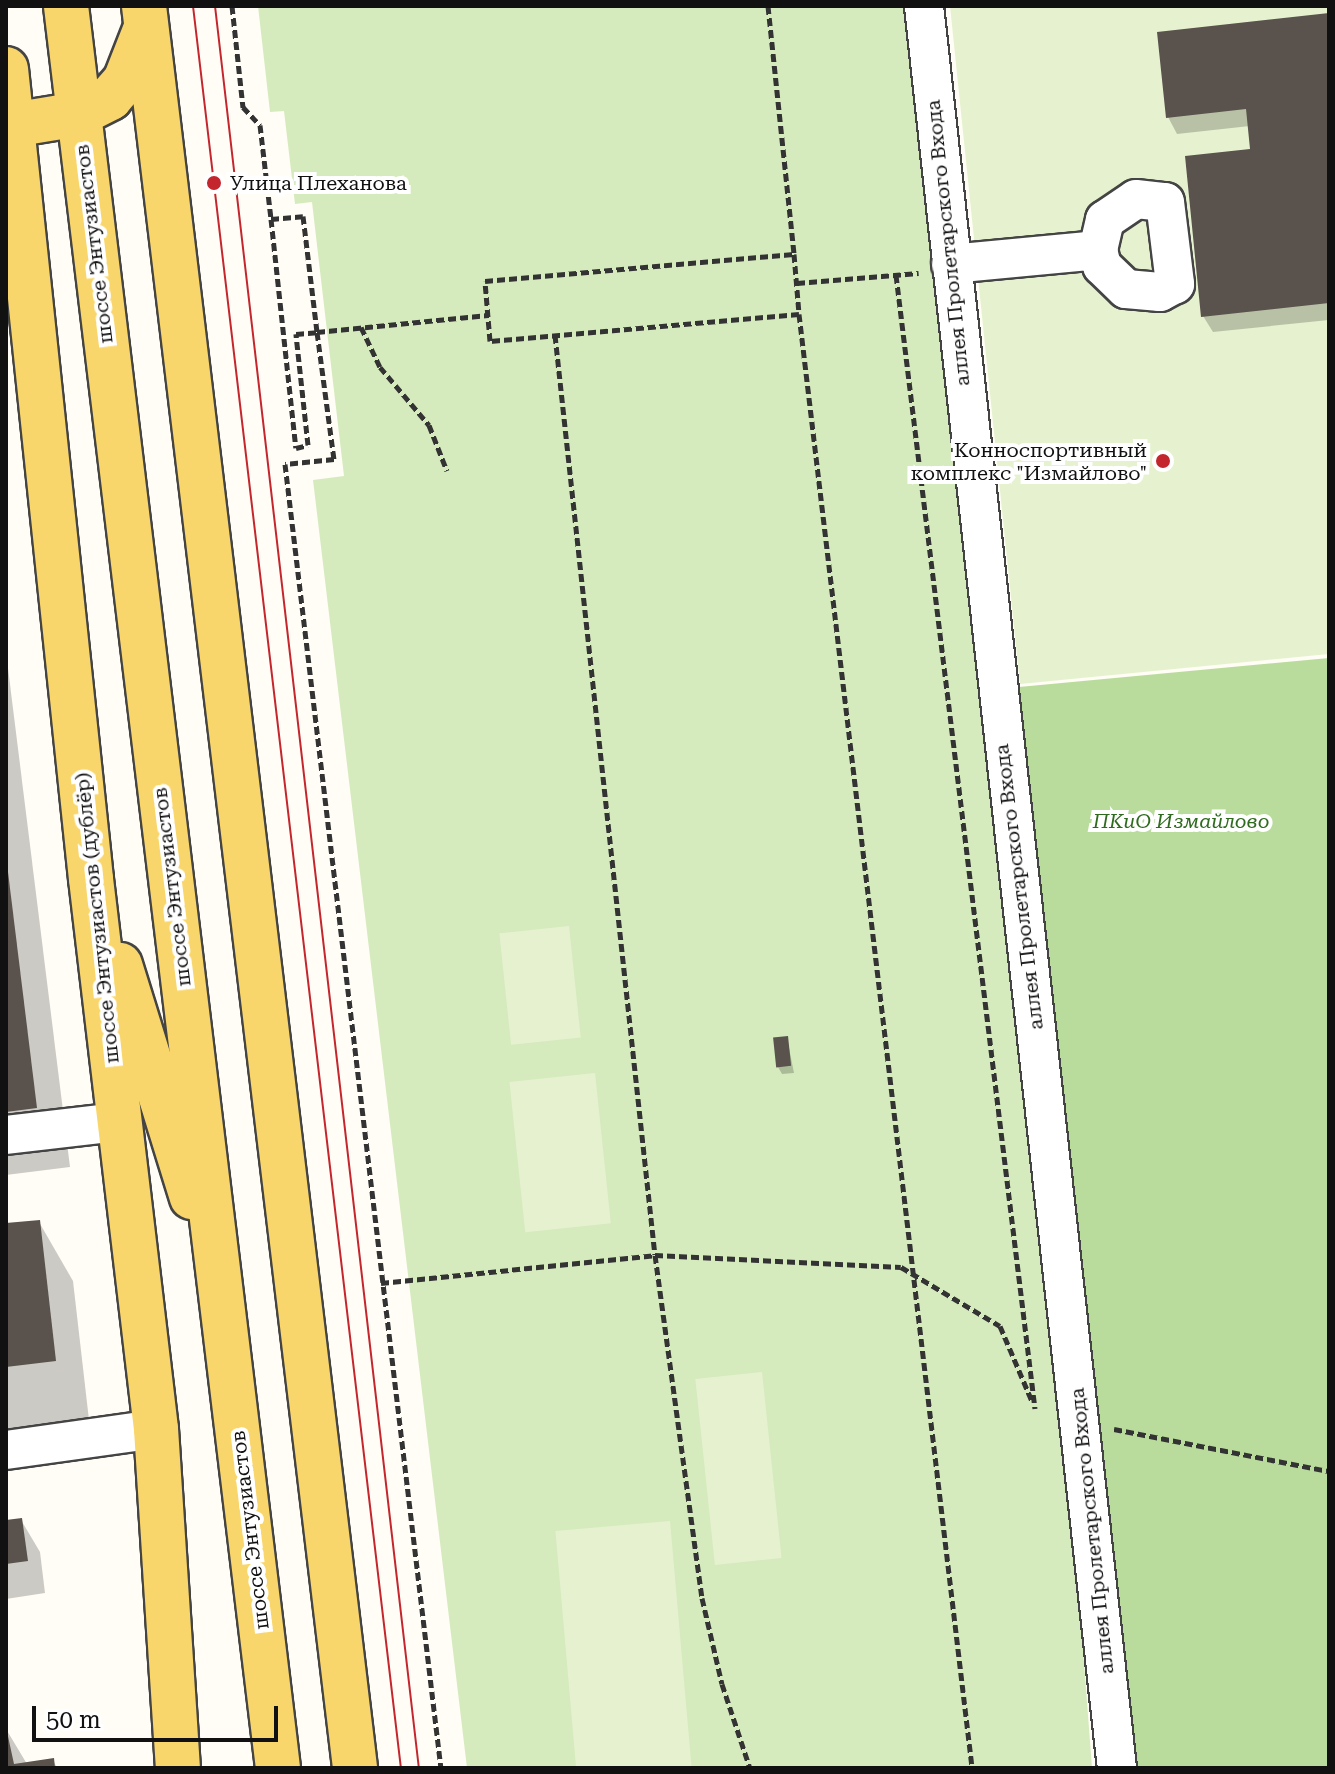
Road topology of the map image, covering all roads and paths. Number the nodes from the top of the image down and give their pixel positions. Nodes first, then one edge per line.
1 (66, 6) edge
2 (232, 6) edge
3 (768, 6) edge
4 (924, 6) edge
5 (145, 15) edge
6 (6, 69) edge
7 (79, 114) junction
8 (10, 125) edge
9 (18, 211) edge
10 (271, 219) junction
11 (1098, 250) dead end
12 (794, 254) junction
13 (943, 268) junction
14 (896, 275) junction
15 (797, 283) junction
16 (799, 314) junction
17 (488, 315) junction
18 (361, 327) junction
19 (317, 332) junction
20 (555, 335) junction
21 (447, 471) dead end
22 (91, 879) junction
23 (119, 1122) junction
24 (6, 1135) edge
25 (655, 1255) junction
26 (218, 1271) junction
27 (916, 1280) junction
28 (381, 1283) junction
29 (1035, 1409) junction
30 (1046, 1412) dead end
31 (1107, 1427) dead end
32 (156, 1429) junction
33 (6, 1450) edge
34 (1329, 1471) edge
35 (178, 1768) edge
36 (278, 1768) edge
37 (355, 1768) edge
38 (441, 1768) edge
39 (750, 1768) edge
40 (972, 1768) edge
41 (1117, 1768) edge

1 - 7 main road, шоссе Энтузиастов
2 - 10 path
3 - 12 path
4 - 13 street, аллея Пролетарского Входа
5 - 7 main road
5 - 37 main road
6 - 8 main road, шоссе Энтузиастов (дублёр)
7 - 8 main road
7 - 9 main road
7 - 26 main road, шоссе Энтузиастов
8 - 9 main road, шоссе Энтузиастов (дублёр)
9 - 22 main road, шоссе Энтузиастов (дублёр)
10 - 19 path
10 - 19 path
11 - 13 street
12 - 15 path
12 - 17 path
13 - 14 path
13 - 41 street, аллея Пролетарского Входа
14 - 15 path
14 - 29 path
15 - 16 path
16 - 20 path
16 - 27 path
17 - 18 path
17 - 20 path
18 - 19 path
18 - 21 path
19 - 28 path
20 - 25 path
22 - 23 main road, шоссе Энтузиастов (дублёр)
22 - 26 main road
23 - 24 street
23 - 32 main road, шоссе Энтузиастов (дублёр)
25 - 27 path
25 - 28 path
25 - 39 path
26 - 36 main road, шоссе Энтузиастов
27 - 29 path
27 - 40 path
28 - 38 path
29 - 30 path
31 - 34 path
32 - 33 street
32 - 35 main road, шоссе Энтузиастов (дублёр)

